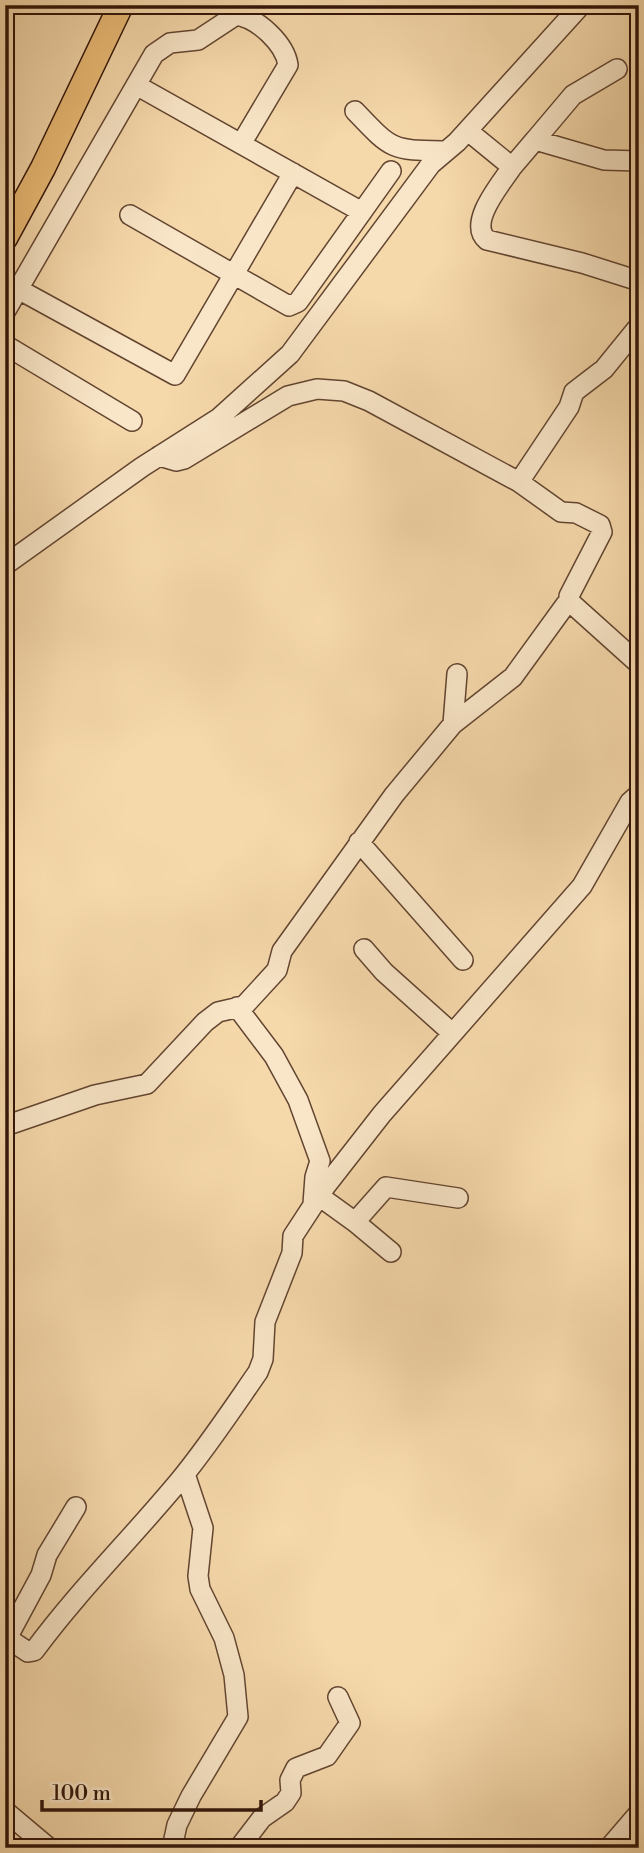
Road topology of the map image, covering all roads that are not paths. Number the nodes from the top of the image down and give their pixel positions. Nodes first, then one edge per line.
1 (121, 5) edge
2 (581, 5) edge
3 (617, 69) dead end
4 (136, 85) junction
5 (355, 111) dead end
6 (468, 131) junction
7 (534, 140) junction
8 (242, 144) junction
9 (446, 151) junction
10 (639, 161) edge
11 (512, 167) junction
12 (391, 171) dead end
13 (293, 173) junction
14 (362, 212) junction
15 (130, 215) dead end
16 (5, 238) edge
17 (234, 274) junction
18 (639, 281) edge
19 (18, 289) junction
20 (5, 312) edge
21 (639, 326) edge
22 (5, 345) edge
23 (132, 421) dead end
24 (159, 457) junction
25 (519, 482) junction
26 (5, 565) edge
27 (570, 602) junction
28 (636, 656) edge
29 (457, 674) dead end
30 (453, 724) junction
31 (639, 794) edge
32 (359, 842) junction
33 (364, 949) dead end
34 (463, 960) dead end
35 (237, 1007) junction
36 (452, 1033) junction
37 (5, 1126) edge
38 (458, 1198) dead end
39 (316, 1201) junction
40 (355, 1223) junction
41 (391, 1252) dead end
42 (185, 1474) junction
43 (76, 1507) dead end
44 (6, 1640) edge
45 (338, 1698) dead end
46 (5, 1811) edge
47 (639, 1813) edge
48 (49, 1848) edge
49 (172, 1848) edge
50 (239, 1848) edge
51 (609, 1848) edge

1 - 16 main road
2 - 6 street
3 - 7 street
4 - 8 street
4 - 8 street
4 - 19 street
5 - 9 street
6 - 9 street
6 - 11 street
7 - 10 street
7 - 11 street
8 - 13 street
9 - 24 street
11 - 18 street
12 - 14 street
13 - 14 street
13 - 17 street
14 - 17 street
15 - 17 street
17 - 19 street
19 - 20 street
21 - 25 street
22 - 23 street
24 - 25 street
24 - 26 street
25 - 27 street
27 - 28 street
27 - 30 street
29 - 30 street
30 - 32 street
31 - 36 street
32 - 34 street
32 - 35 street
33 - 36 street
35 - 37 street
35 - 39 street
36 - 39 street
38 - 40 street
39 - 40 street
39 - 42 street
40 - 41 street
42 - 44 street
42 - 49 street
43 - 44 street
45 - 50 street
46 - 48 street
47 - 51 street

